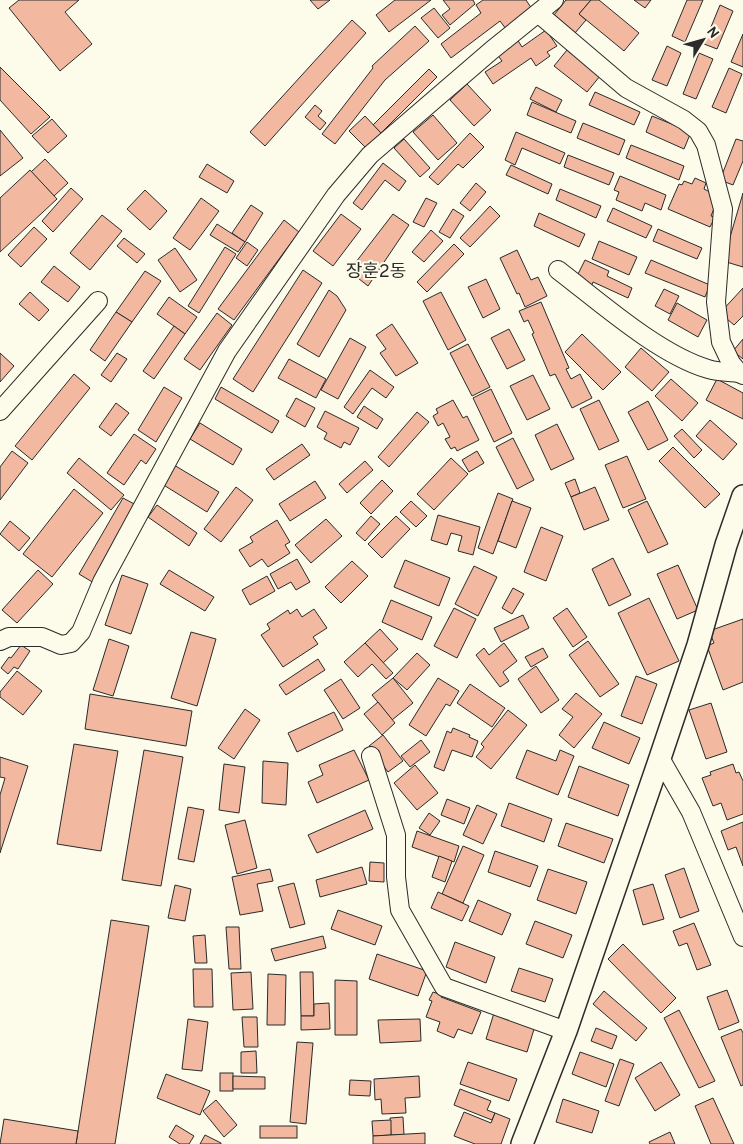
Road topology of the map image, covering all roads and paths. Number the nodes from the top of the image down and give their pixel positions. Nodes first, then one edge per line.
1 (554, 0) edge
2 (539, 14) junction
3 (558, 270) dead end
4 (98, 301) dead end
5 (741, 374) edge
6 (0, 411) edge
7 (743, 496) edge
8 (734, 542) edge
9 (0, 641) edge
10 (371, 756) dead end
11 (660, 758) junction
12 (743, 937) edge
13 (566, 1031) junction
14 (522, 1144) edge

1 - 2 street
2 - 5 street
2 - 9 street
3 - 5 street
4 - 6 street
7 - 8 street
8 - 11 street
10 - 13 street
11 - 12 street
11 - 13 street
13 - 14 street

